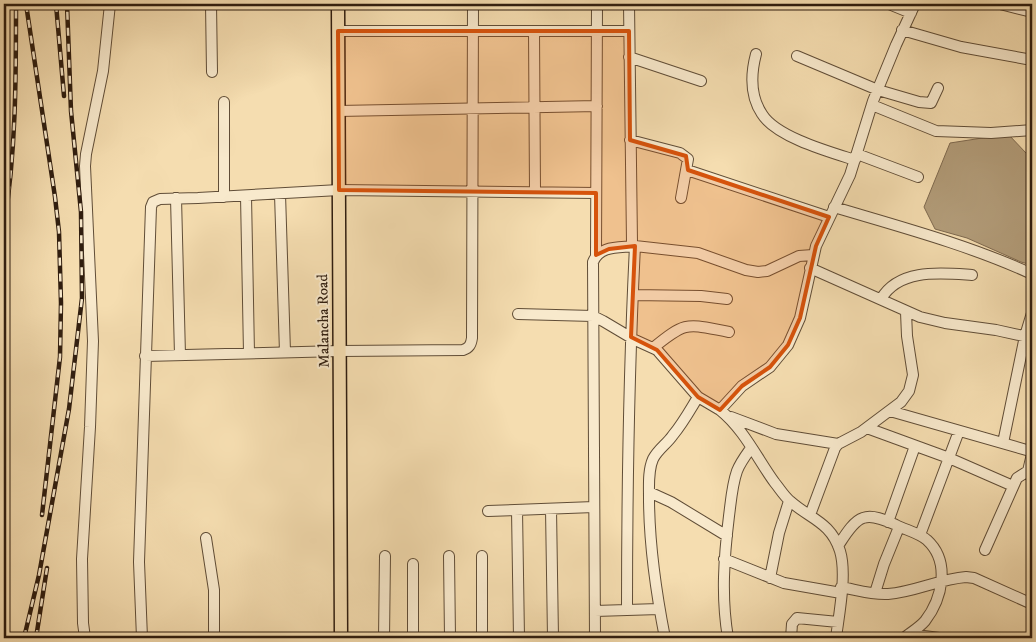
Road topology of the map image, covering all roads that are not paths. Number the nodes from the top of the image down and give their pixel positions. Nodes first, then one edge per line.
1 (110, 4) edge
2 (211, 4) edge
3 (338, 4) edge
4 (473, 4) edge
5 (597, 4) edge
6 (629, 4) edge
7 (889, 4) edge
8 (1000, 4) edge
9 (913, 8) edge
10 (1032, 12) edge
11 (902, 30) junction
12 (338, 31) junction
13 (473, 31) junction
14 (534, 31) junction
15 (597, 31) junction
16 (629, 31) junction
17 (756, 54) dead end
18 (797, 56) dead end
19 (629, 57) junction
20 (1032, 60) edge
21 (212, 72) dead end
22 (701, 81) dead end
23 (938, 88) dead end
24 (878, 90) junction
25 (224, 102) dead end
26 (872, 105) junction
27 (597, 106) junction
28 (472, 108) junction
29 (534, 108) junction
30 (338, 111) junction
31 (1032, 130) edge
32 (630, 140) junction
33 (856, 157) junction
34 (687, 170) junction
35 (918, 177) dead end
36 (338, 190) junction
37 (472, 192) junction
38 (534, 192) junction
39 (596, 193) junction
40 (280, 194) junction
41 (246, 196) junction
42 (224, 197) junction
43 (176, 198) junction
44 (680, 198) dead end
45 (832, 212) junction
46 (636, 246) junction
47 (813, 254) junction
48 (596, 255) junction
49 (810, 268) junction
50 (1032, 274) edge
51 (972, 275) dead end
52 (633, 295) junction
53 (727, 299) dead end
54 (881, 299) junction
55 (906, 312) junction
56 (1032, 313) edge
57 (518, 314) dead end
58 (593, 316) junction
59 (729, 332) dead end
60 (631, 337) junction
61 (1029, 337) edge
62 (653, 348) junction
63 (340, 351) junction
64 (285, 352) junction
65 (249, 353) junction
66 (180, 355) junction
67 (145, 356) junction
68 (698, 397) junction
69 (890, 411) junction
70 (724, 413) junction
71 (867, 428) junction
72 (959, 431) junction
73 (1003, 443) junction
74 (838, 444) junction
75 (915, 446) junction
76 (751, 448) junction
77 (949, 458) junction
78 (1030, 474) edge
79 (1013, 486) junction
80 (649, 492) junction
81 (789, 501) junction
82 (594, 507) junction
83 (551, 509) junction
84 (517, 510) junction
85 (488, 511) dead end
86 (810, 515) junction
87 (888, 522) junction
88 (900, 527) junction
89 (920, 535) junction
90 (726, 536) junction
91 (206, 538) dead end
92 (838, 546) junction
93 (985, 550) dead end
94 (385, 556) dead end
95 (449, 556) dead end
96 (482, 556) dead end
97 (724, 559) junction
98 (414, 564) dead end
99 (770, 578) junction
100 (942, 582) junction
101 (841, 590) junction
102 (875, 593) junction
103 (1032, 604) edge
104 (659, 609) junction
105 (627, 610) junction
106 (595, 611) junction
107 (838, 622) junction
108 (907, 636) edge
109 (85, 638) edge
110 (142, 638) edge
111 (214, 638) edge
112 (341, 638) edge
113 (384, 638) edge
114 (413, 638) edge
115 (450, 638) edge
116 (482, 638) edge
117 (519, 638) edge
118 (553, 638) edge
119 (595, 638) edge
120 (665, 638) edge
121 (728, 638) edge
122 (791, 638) edge
123 (836, 638) edge
124 (938, 638) edge

1 - 109 street
2 - 21 street
3 - 12 main road, Malancha Road
4 - 13 street
5 - 15 street
6 - 16 street
7 - 9 street
8 - 10 street
9 - 11 street
11 - 20 street
11 - 24 street
12 - 13 street
12 - 30 main road, Malancha Road
13 - 14 street
13 - 28 street
14 - 15 street
14 - 29 street
15 - 16 street
15 - 27 street
16 - 19 street
17 - 33 street
18 - 24 street
19 - 22 street
19 - 32 street
23 - 24 street
24 - 26 street
25 - 42 street
26 - 31 street
26 - 33 street
27 - 29 street
27 - 39 street
28 - 29 street
28 - 30 street
28 - 37 street
29 - 38 street
30 - 36 main road, Malancha Road
32 - 34 street
32 - 46 street
33 - 35 street
33 - 45 street
34 - 44 street
34 - 45 street
36 - 37 street
36 - 40 street
36 - 63 main road, Malancha Road
37 - 38 street
37 - 63 street
38 - 39 street
39 - 48 street
40 - 41 street
40 - 64 street
41 - 42 street
41 - 65 street
42 - 43 street
43 - 66 street
43 - 67 street
45 - 47 street
45 - 50 street
46 - 47 street
46 - 48 street
46 - 52 street
47 - 49 street
48 - 58 street
49 - 54 street
49 - 70 street
51 - 54 street
52 - 53 street
52 - 60 street
54 - 55 street
55 - 61 street
55 - 69 street
56 - 61 street
57 - 58 street
58 - 60 street
58 - 82 street
59 - 62 street
60 - 62 street
60 - 105 street
61 - 73 street
62 - 68 street
63 - 64 street
63 - 112 main road, Malancha Road
64 - 65 street
65 - 66 street
66 - 67 street
67 - 110 street
68 - 70 street
68 - 80 street
69 - 71 street
69 - 72 street
70 - 74 street
70 - 76 street
71 - 74 street
71 - 75 street
72 - 73 street
72 - 77 street
73 - 78 street
74 - 86 street
75 - 77 street
75 - 87 street
76 - 81 street
76 - 90 street
77 - 79 street
77 - 89 street
78 - 79 street
79 - 93 street
80 - 90 street
80 - 104 street
81 - 86 street
81 - 99 street
82 - 83 street
82 - 106 street
83 - 84 street
83 - 118 street
84 - 85 street
84 - 117 street
86 - 92 street
87 - 88 street
87 - 92 street
88 - 89 street
88 - 102 street
89 - 100 street
90 - 97 street
91 - 111 street
92 - 101 street
94 - 113 street
95 - 115 street
96 - 116 street
97 - 99 street
97 - 121 street
98 - 114 street
99 - 101 street
100 - 102 street
100 - 103 street
100 - 108 street
101 - 102 street
101 - 107 street
104 - 105 street
104 - 120 street
105 - 106 street
106 - 119 street
107 - 122 street
107 - 123 street
108 - 124 street

